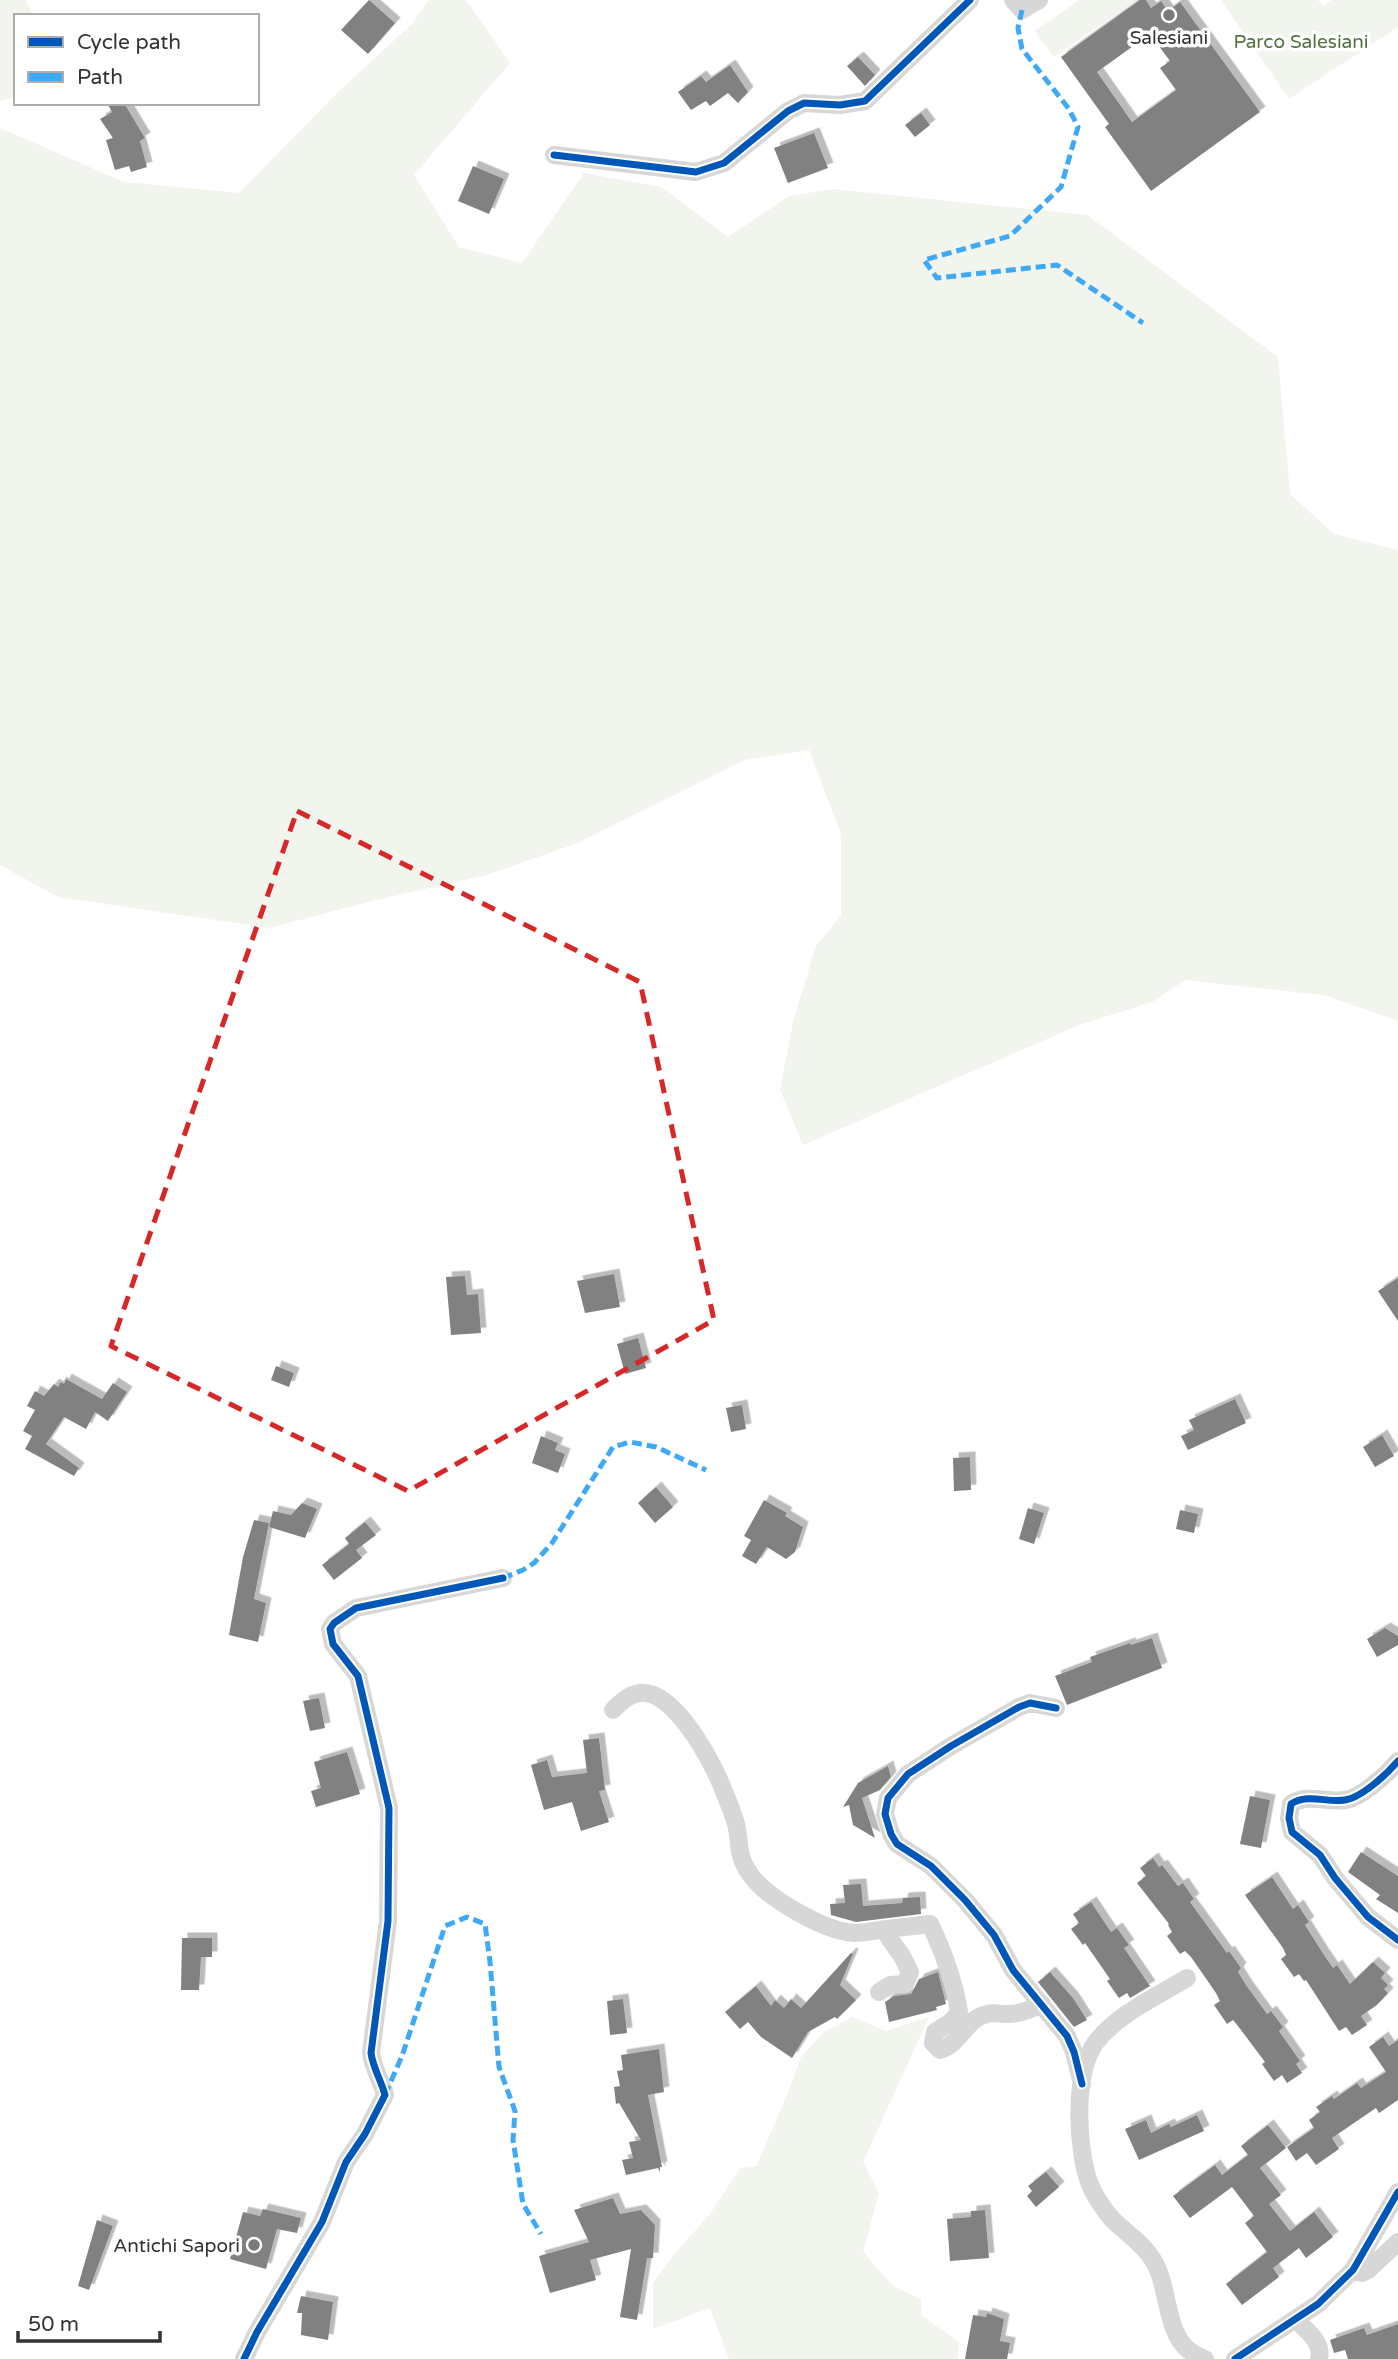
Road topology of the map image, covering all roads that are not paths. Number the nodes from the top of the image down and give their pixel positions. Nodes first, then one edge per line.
1 (970, 0) edge
2 (1013, 0) edge
3 (1039, 0) edge
4 (554, 155) dead end
5 (503, 1578) dead end
6 (1056, 1708) dead end
7 (613, 1710) dead end
8 (1398, 1761) edge
9 (887, 1929) junction
10 (1398, 1940) edge
11 (1187, 1978) dead end
12 (879, 1992) dead end
13 (1042, 2004) junction
14 (1082, 2084) junction
15 (1398, 2192) edge
16 (1398, 2242) edge
17 (1353, 2270) junction
18 (1296, 2320) junction
19 (244, 2359) edge
20 (1205, 2359) edge
21 (1236, 2359) edge
22 (1318, 2359) edge

1 - 4 street
2 - 3 street
5 - 19 street
6 - 13 street
7 - 9 street
8 - 10 street
9 - 12 street
9 - 13 street
11 - 14 street
13 - 14 street
14 - 20 street
15 - 17 street
16 - 17 street
17 - 18 street
18 - 21 street
18 - 22 street

